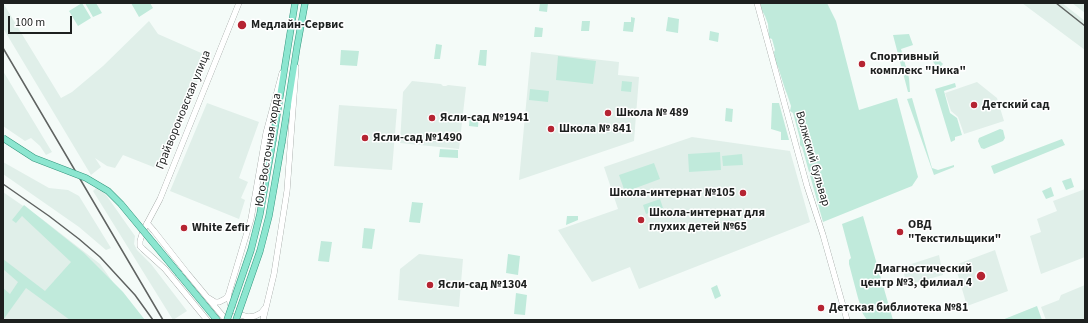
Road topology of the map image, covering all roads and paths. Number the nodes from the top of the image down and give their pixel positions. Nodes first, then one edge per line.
1 (239, 3) edge
2 (292, 3) edge
3 (295, 3) edge
4 (306, 3) edge
5 (757, 3) edge
6 (292, 18) junction
7 (297, 47) junction
8 (285, 59) junction
9 (3, 138) edge
10 (147, 223) junction
11 (228, 292) junction
12 (207, 297) junction
13 (268, 303) junction
14 (207, 320) edge
15 (216, 320) edge
16 (226, 320) edge
17 (236, 320) edge
18 (263, 320) edge
19 (847, 320) edge

1 - 10 main road, Грайвороновская улица
2 - 6 main road
3 - 6 main road, Юго-Восточная хорда
4 - 7 main road, Юго-Восточная хорда
5 - 19 main road, Волжский бульвар
6 - 8 main road, Юго-Восточная хорда
7 - 13 main road
7 - 17 main road, Юго-Восточная хорда, bridge
8 - 11 main road
8 - 16 main road, Юго-Восточная хорда, bridge
9 - 15 main road, bridge
10 - 12 main road
10 - 14 main road, Грайвороновская улица
11 - 12 main road
11 - 13 main road
12 - 16 main road
13 - 18 main road

